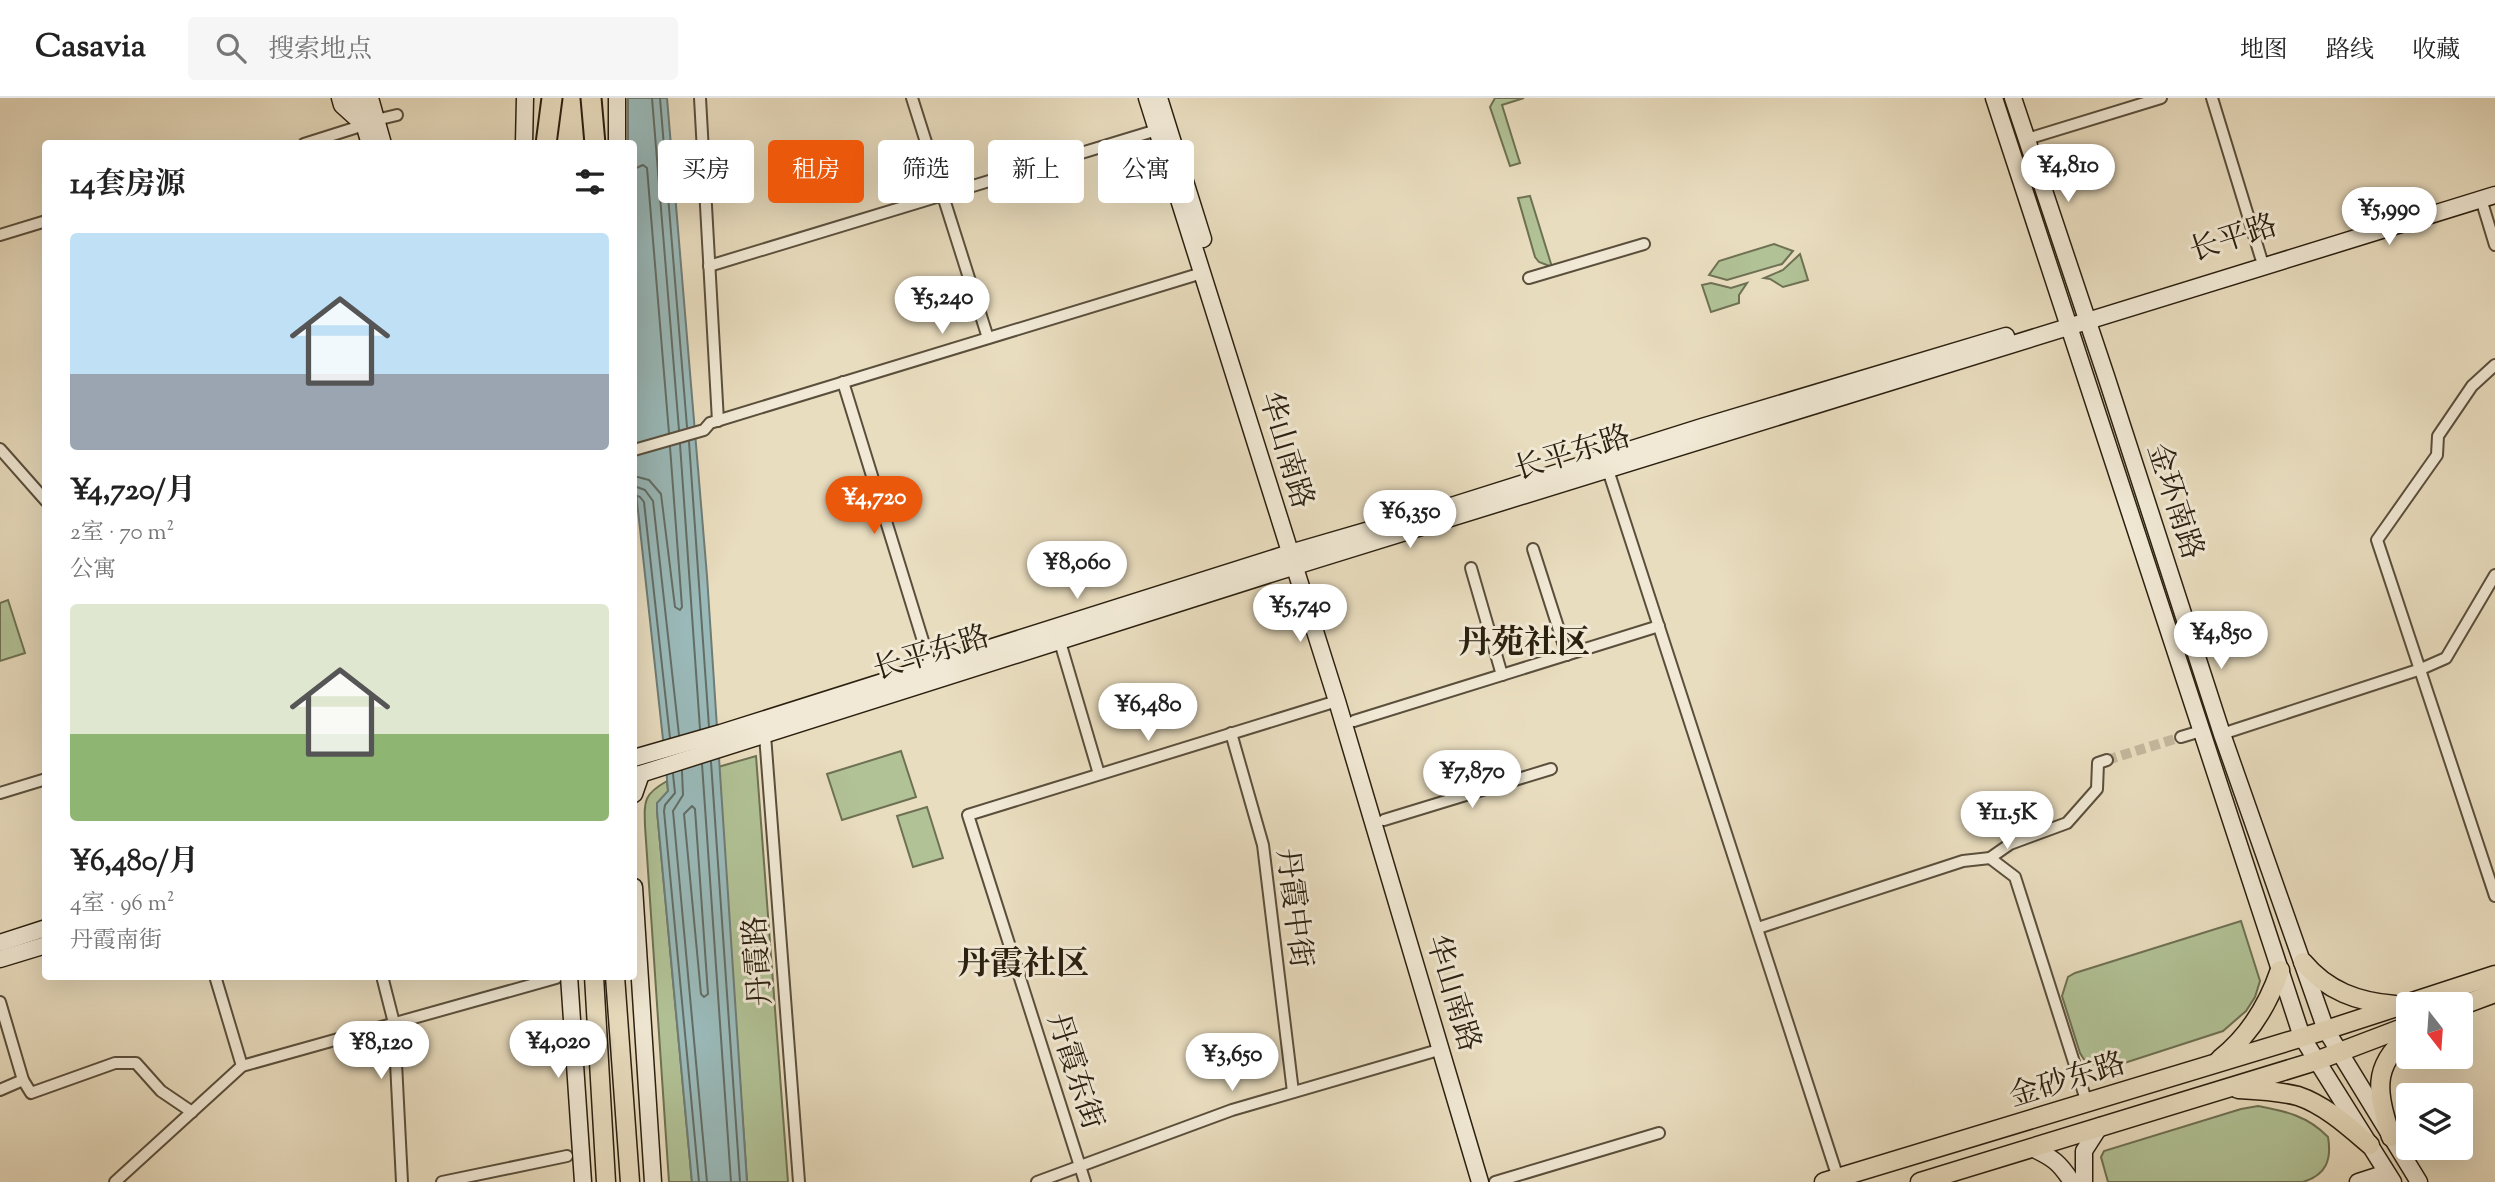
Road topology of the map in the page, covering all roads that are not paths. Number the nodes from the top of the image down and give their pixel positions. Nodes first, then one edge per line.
1 (340, 98) edge
2 (356, 98) edge
3 (370, 98) edge
4 (525, 98) edge
5 (554, 98) edge
6 (581, 98) edge
7 (591, 98) edge
8 (617, 98) edge
9 (700, 98) edge
10 (912, 98) edge
11 (1147, 98) edge
12 (1159, 98) edge
13 (1994, 98) edge
14 (2013, 98) edge
15 (2161, 98) edge
16 (2212, 98) edge
17 (397, 115) dead end
18 (370, 123) junction
19 (1157, 130) junction
20 (2027, 139) junction
21 (317, 140) edge
22 (370, 140) edge
23 (381, 140) edge
24 (524, 140) edge
25 (547, 140) edge
26 (556, 140) edge
27 (582, 140) edge
28 (595, 140) edge
29 (617, 140) edge
30 (925, 140) edge
31 (974, 186) edge
32 (2495, 186) edge
33 (2485, 195) edge
34 (917, 203) edge
35 (946, 203) edge
36 (42, 222) edge
37 (0, 235) edge
38 (1644, 244) dead end
39 (2495, 245) edge
40 (2261, 258) junction
41 (709, 266) junction
42 (1202, 273) junction
43 (1529, 278) dead end
44 (2087, 317) junction
45 (2068, 323) junction
46 (988, 338) junction
47 (2495, 365) edge
48 (843, 382) junction
49 (718, 421) junction
50 (0, 449) edge
51 (637, 449) edge
52 (1608, 470) junction
53 (42, 496) edge
54 (1534, 549) dead end
55 (1297, 558) junction
56 (1471, 568) dead end
57 (2495, 575) edge
58 (1659, 626) junction
59 (1060, 642) junction
60 (1567, 655) junction
61 (2421, 669) junction
62 (932, 673) junction
63 (1502, 675) junction
64 (1337, 701) junction
65 (1354, 721) junction
66 (2201, 731) junction
67 (1231, 733) junction
68 (2222, 734) junction
69 (765, 735) junction
70 (2180, 737) tunnel mouth
71 (722, 741) junction
72 (637, 756) edge
73 (660, 759) junction
74 (2107, 760) dead end
75 (1551, 769) dead end
76 (1099, 774) junction
77 (637, 775) edge
78 (42, 780) edge
79 (0, 793) edge
80 (1384, 820) junction
81 (1990, 858) junction
82 (2495, 896) edge
83 (42, 929) edge
84 (1758, 929) junction
85 (637, 934) edge
86 (0, 943) edge
87 (42, 946) edge
88 (0, 959) edge
89 (2303, 962) junction
90 (2280, 970) junction
91 (2495, 975) edge
92 (216, 980) edge
93 (383, 980) edge
94 (552, 980) edge
95 (563, 980) edge
96 (594, 980) edge
97 (615, 980) edge
98 (2442, 992) edge
99 (2495, 993) edge
100 (2473, 1001) edge
101 (0, 1002) edge
102 (2396, 1005) edge
103 (2396, 1007) edge
104 (394, 1023) junction
105 (2326, 1030) junction
106 (2396, 1031) edge
107 (2302, 1037) junction
108 (2396, 1046) edge
109 (1442, 1049) junction
110 (2338, 1053) junction
111 (2316, 1061) junction
112 (2213, 1064) junction
113 (243, 1066) junction
114 (23, 1080) junction
115 (2228, 1088) junction
116 (0, 1090) edge
117 (1293, 1092) junction
118 (2087, 1102) junction
119 (192, 1112) junction
120 (2101, 1126) junction
121 (1659, 1133) dead end
122 (2391, 1137) junction
123 (2370, 1145) junction
124 (2032, 1148) junction
125 (567, 1156) dead end
126 (1080, 1166) junction
127 (2389, 1178) edge
128 (1831, 1180) edge
129 (116, 1182) edge
130 (402, 1182) edge
131 (442, 1182) edge
132 (583, 1182) edge
133 (606, 1182) edge
134 (630, 1182) edge
135 (653, 1182) edge
136 (799, 1182) edge
137 (1037, 1182) edge
138 (1085, 1182) edge
139 (1480, 1182) edge
140 (1493, 1182) edge
141 (1920, 1182) edge
142 (2071, 1182) edge
143 (2084, 1182) edge
144 (2358, 1182) edge
145 (2419, 1182) edge

1 - 18 street
2 - 18 street
3 - 18 street
4 - 24 street
5 - 25 highway
5 - 26 highway
6 - 27 highway
7 - 28 highway
8 - 29 street
9 - 41 street
10 - 30 street
11 - 19 street, 华山南路
12 - 55 street, 华山南路
13 - 45 street, 金环南路
14 - 20 street, 金环南路
15 - 20 street
16 - 40 street
17 - 18 street
18 - 21 street
18 - 22 street
18 - 23 street
19 - 31 street
19 - 42 street, 华山南路
20 - 44 street, 金环南路
32 - 33 street, 长平路
33 - 39 street
33 - 40 street, 长平路
33 - 44 street, 长平路
34 - 41 street
35 - 46 street
36 - 37 street
38 - 43 street
40 - 44 street, 长平路
41 - 49 street
42 - 46 street
42 - 55 street, 华山南路
44 - 45 street, 长平东路
44 - 68 street, 金环南路
45 - 52 street, 长平东路
45 - 55 street, 长平东路
45 - 66 street, 金环南路
46 - 48 street
47 - 61 street
48 - 49 street
48 - 62 street
49 - 51 street
50 - 53 street
52 - 55 street, 长平东路
52 - 58 street
54 - 60 street
55 - 59 street, 长平东路
55 - 62 street, 长平东路
55 - 64 street, 华山南路
55 - 65 street, 华山南路
56 - 63 street
57 - 61 street
58 - 60 street
58 - 84 street
59 - 62 street, 长平东路
59 - 76 street
60 - 63 street
61 - 68 street
61 - 82 street
62 - 69 street, 长平东路
62 - 71 street, 长平东路
63 - 65 street
64 - 67 street
64 - 109 street, 华山南路
65 - 80 street, 华山南路
66 - 70 street
66 - 90 street, 金环南路
67 - 76 street
67 - 117 street, 丹霞中街
68 - 89 street, 金环南路
69 - 71 street, 长平东路
69 - 136 street, 丹霞路
71 - 73 street, 长平东路
72 - 73 street, 长平东路
73 - 77 street, 长平东路
74 - 81 street
75 - 80 street
76 - 126 street, 丹霞东街
78 - 79 street
80 - 140 street, 华山南路
81 - 84 street
81 - 118 street
83 - 86 street
84 - 128 street
85 - 135 street
87 - 88 street
89 - 102 main road
89 - 105 street, 金环南路
90 - 107 street, 金环南路
90 - 112 main road
91 - 98 main road, 金砂东路
92 - 113 street
93 - 104 street
94 - 104 street
95 - 132 street
96 - 133 main road
97 - 134 main road
99 - 100 main road
101 - 114 street
103 - 105 main road, 金砂东路
104 - 113 street
104 - 130 street
105 - 107 main road, 金砂东路
105 - 110 street, 金环南路
106 - 110 main road, 金砂东路
107 - 111 street, 金环南路
107 - 112 main road, 金砂东路
108 - 122 main road
109 - 117 street
109 - 139 street, 华山南路
110 - 111 main road, 金砂东路
110 - 122 street, 金环南路
111 - 115 main road, 金砂东路
111 - 123 street, 金环南路
112 - 118 main road, 金砂东路
113 - 119 street
114 - 116 street
114 - 119 street
115 - 120 main road, 金砂东路
115 - 123 main road
117 - 126 street
118 - 128 main road, 金砂东路
119 - 129 street
120 - 124 main road, 金砂东路
120 - 143 street
121 - 140 street
122 - 145 street, 金环南路
123 - 127 street, 金环南路
124 - 141 main road, 金砂东路
124 - 142 street
125 - 131 street
126 - 137 street
126 - 138 street, 丹霞东街
127 - 144 street

